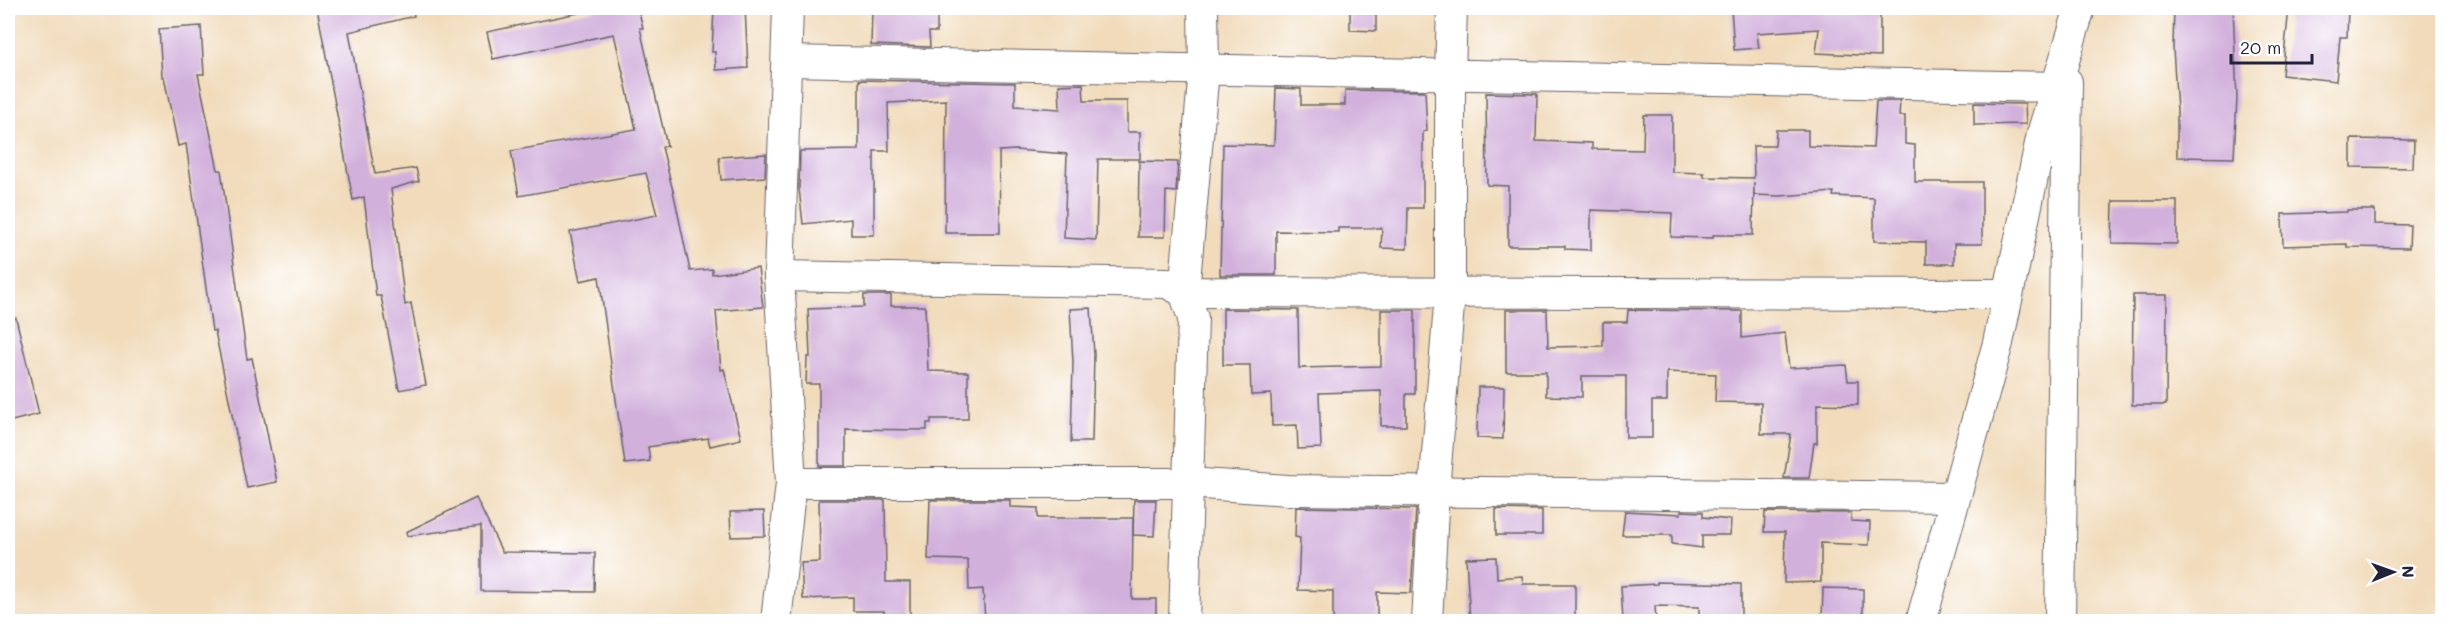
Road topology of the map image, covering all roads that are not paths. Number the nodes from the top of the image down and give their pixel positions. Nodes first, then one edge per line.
1 (789, 8) edge
2 (1203, 8) edge
3 (1452, 8) edge
4 (2069, 8) edge
5 (2080, 8) edge
6 (2068, 48) junction
7 (787, 61) junction
8 (1204, 70) junction
9 (1450, 75) junction
10 (2056, 87) junction
11 (779, 276) junction
12 (1184, 292) junction
13 (1450, 293) junction
14 (2008, 294) junction
15 (791, 483) junction
16 (1189, 483) junction
17 (1434, 491) junction
18 (1955, 497) junction
19 (776, 621) edge
20 (1184, 621) edge
21 (1427, 621) edge
22 (1921, 621) edge
23 (2060, 621) edge

1 - 7 street
2 - 8 street
3 - 9 street
4 - 6 street
5 - 6 street
6 - 10 street
6 - 23 street
7 - 8 street
7 - 11 street
8 - 9 street
8 - 12 street
9 - 10 street
9 - 13 street
10 - 14 street
11 - 12 street
11 - 15 street
12 - 13 street
12 - 16 street
13 - 14 street
13 - 17 street
14 - 18 street
15 - 16 street
15 - 19 street
16 - 17 street
16 - 20 street
17 - 18 street
17 - 21 street
18 - 22 street

